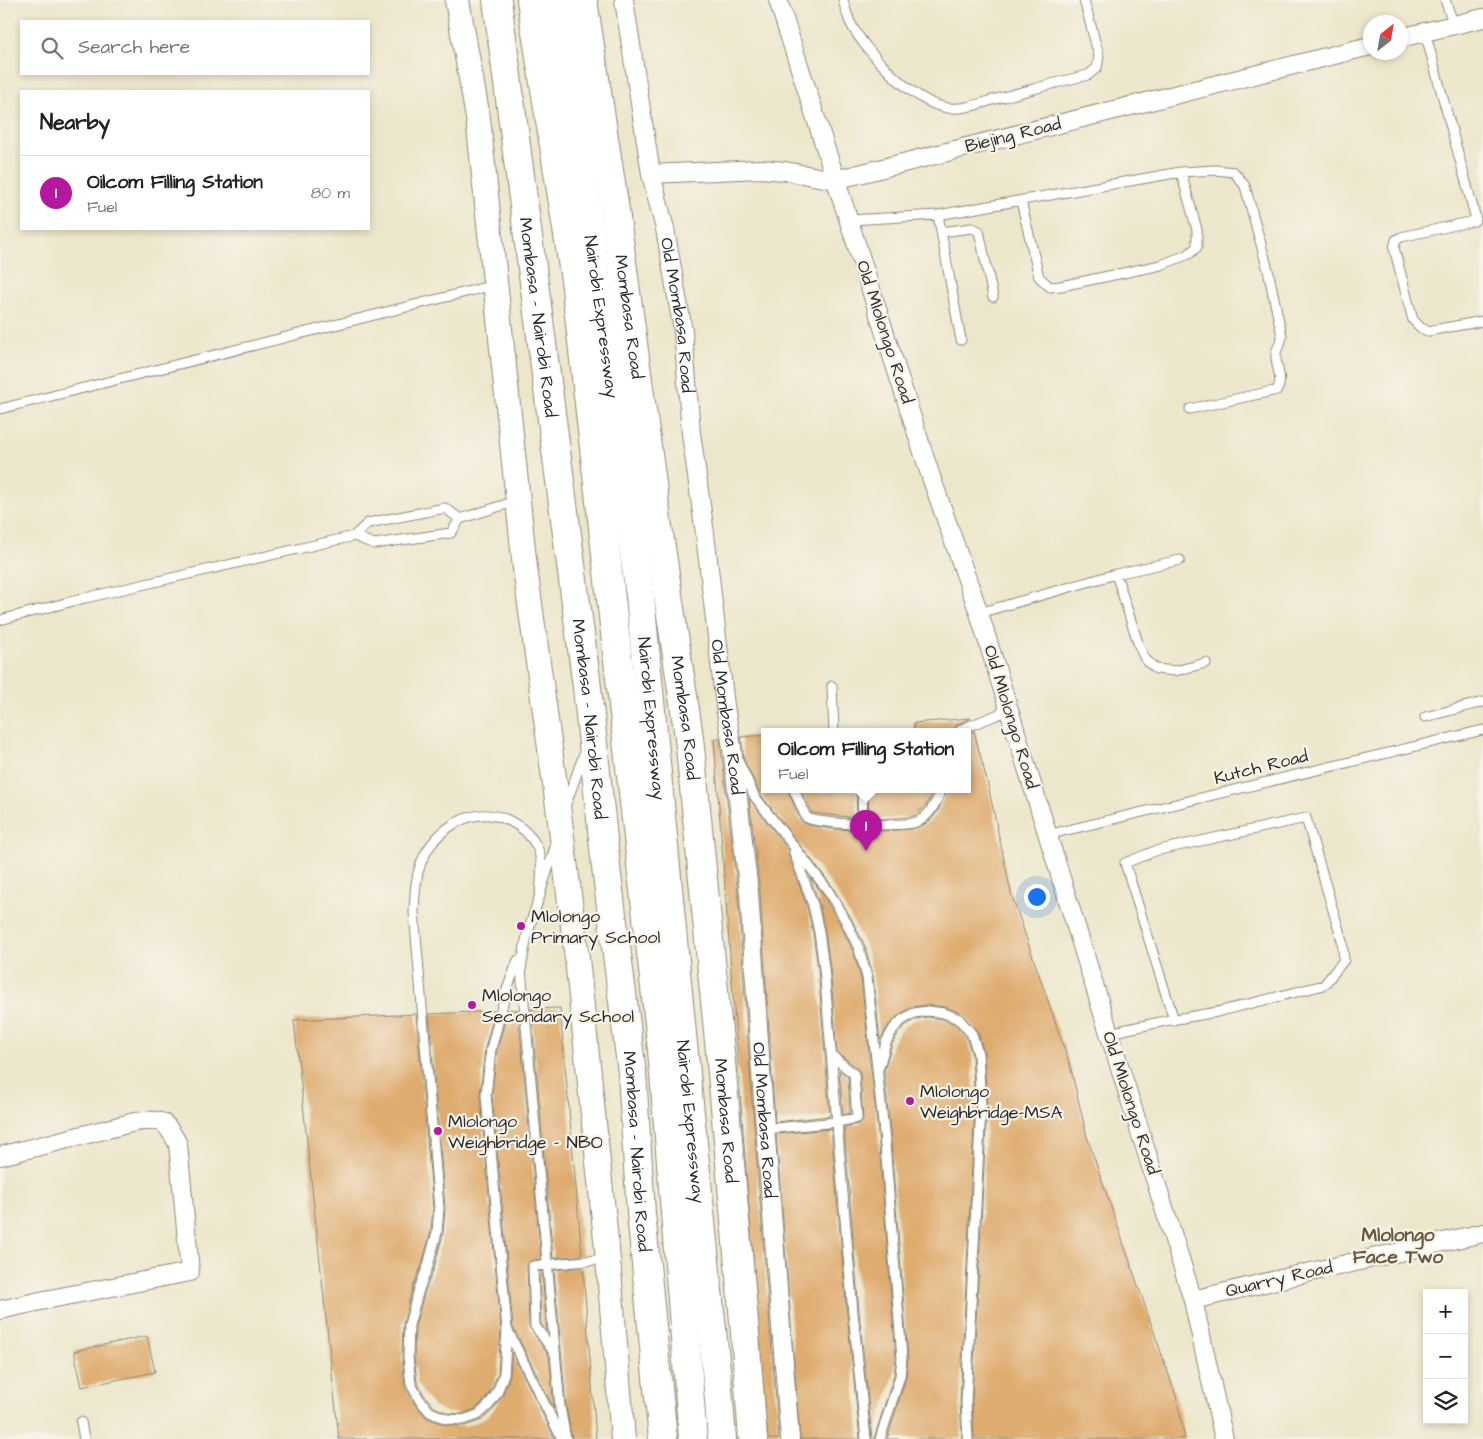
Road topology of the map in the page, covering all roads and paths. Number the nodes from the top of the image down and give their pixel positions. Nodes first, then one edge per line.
1 (457, 0) edge
2 (497, 0) edge
3 (531, 0) edge
4 (556, 0) edge
5 (583, 0) edge
6 (624, 0) edge
7 (778, 0) edge
8 (843, 0) edge
9 (1084, 0) edge
10 (1445, 0) edge
11 (1483, 18) edge
12 (1454, 25) junction
13 (1425, 32) junction
14 (1408, 36) edge
15 (1363, 48) edge
16 (1181, 172) junction
17 (651, 174) junction
18 (835, 180) junction
19 (1021, 201) junction
20 (938, 215) junction
21 (850, 220) junction
22 (941, 232) junction
23 (494, 285) junction
24 (993, 297) dead end
25 (1483, 321) edge
26 (961, 340) dead end
27 (0, 409) edge
28 (1190, 409) dead end
29 (519, 500) junction
30 (460, 519) junction
31 (354, 536) junction
32 (1180, 560) dead end
33 (1116, 574) junction
34 (979, 613) junction
35 (0, 620) edge
36 (1206, 663) dead end
37 (832, 686) dead end
38 (587, 687) junction
39 (1483, 702) edge
40 (1009, 710) junction
41 (1426, 717) dead end
42 (834, 728) edge
43 (964, 728) edge
44 (1483, 730) edge
45 (732, 747) junction
46 (795, 793) edge
47 (862, 793) edge
48 (940, 793) edge
49 (560, 821) junction
50 (863, 824) junction
51 (1047, 835) junction
52 (790, 842) junction
53 (540, 896) junction
54 (527, 935) junction
55 (1174, 1020) junction
56 (1108, 1033) junction
57 (831, 1055) junction
58 (878, 1075) junction
59 (837, 1122) junction
60 (766, 1129) junction
61 (0, 1156) edge
62 (1483, 1233) edge
63 (608, 1258) junction
64 (546, 1264) junction
65 (1193, 1300) junction
66 (0, 1310) edge
67 (507, 1329) junction
68 (554, 1352) junction
69 (81, 1422) dead end
70 (84, 1439) edge
71 (564, 1439) edge
72 (623, 1439) edge
73 (663, 1439) edge
74 (693, 1439) edge
75 (722, 1439) edge
76 (753, 1439) edge
77 (790, 1439) edge
78 (866, 1439) edge
79 (880, 1439) edge
80 (968, 1439) edge
81 (1224, 1439) edge

1 - 23 street
2 - 38 highway, Mombasa - Nairobi Road
3 - 74 highway, Nairobi Expressway
4 - 75 highway, Nairobi Expressway
5 - 76 highway, Mombasa Road
6 - 17 street, Old Mombasa Road
7 - 18 street, Old Mlolongo Road
8 - 9 lane
10 - 12 lane
11 - 12 street
12 - 13 street
13 - 14 street
13 - 25 lane
15 - 18 street, Biejing Road
16 - 19 lane
16 - 19 lane
16 - 28 lane
17 - 18 street, Biejing Road
17 - 45 street, Old Mombasa Road
18 - 21 street, Old Mlolongo Road
19 - 20 lane
20 - 21 lane
20 - 22 lane
21 - 34 street, Old Mlolongo Road
22 - 24 lane
22 - 26 lane
23 - 27 lane
23 - 29 street
29 - 30 lane
29 - 49 street
30 - 31 lane
30 - 31 lane
31 - 35 lane
32 - 33 lane
33 - 34 lane
33 - 36 lane
34 - 40 street, Old Mlolongo Road
37 - 42 lane
38 - 49 lane
38 - 73 highway, Mombasa - Nairobi Road
39 - 41 lane
40 - 43 lane
40 - 51 street, Old Mlolongo Road
44 - 51 lane, Kutch Road
45 - 52 lane
45 - 60 street, Old Mombasa Road
46 - 50 lane
47 - 50 lane
48 - 50 lane
49 - 53 lane
49 - 63 street
51 - 56 street, Old Mlolongo Road
52 - 57 lane
52 - 58 lane
53 - 54 lane
53 - 67 lane
54 - 64 lane
54 - 67 lane
55 - 55 lane
55 - 56 lane
56 - 65 street, Old Mlolongo Road
57 - 59 lane
57 - 59 lane
58 - 79 lane
58 - 80 lane
59 - 60 lane
59 - 78 lane
60 - 77 street, Old Mombasa Road
61 - 66 street
62 - 65 street, Quarry Road
63 - 64 lane
63 - 72 street
64 - 68 lane
64 - 68 lane
65 - 81 street, Old Mlolongo Road
67 - 71 lane
68 - 71 lane
69 - 70 lane

